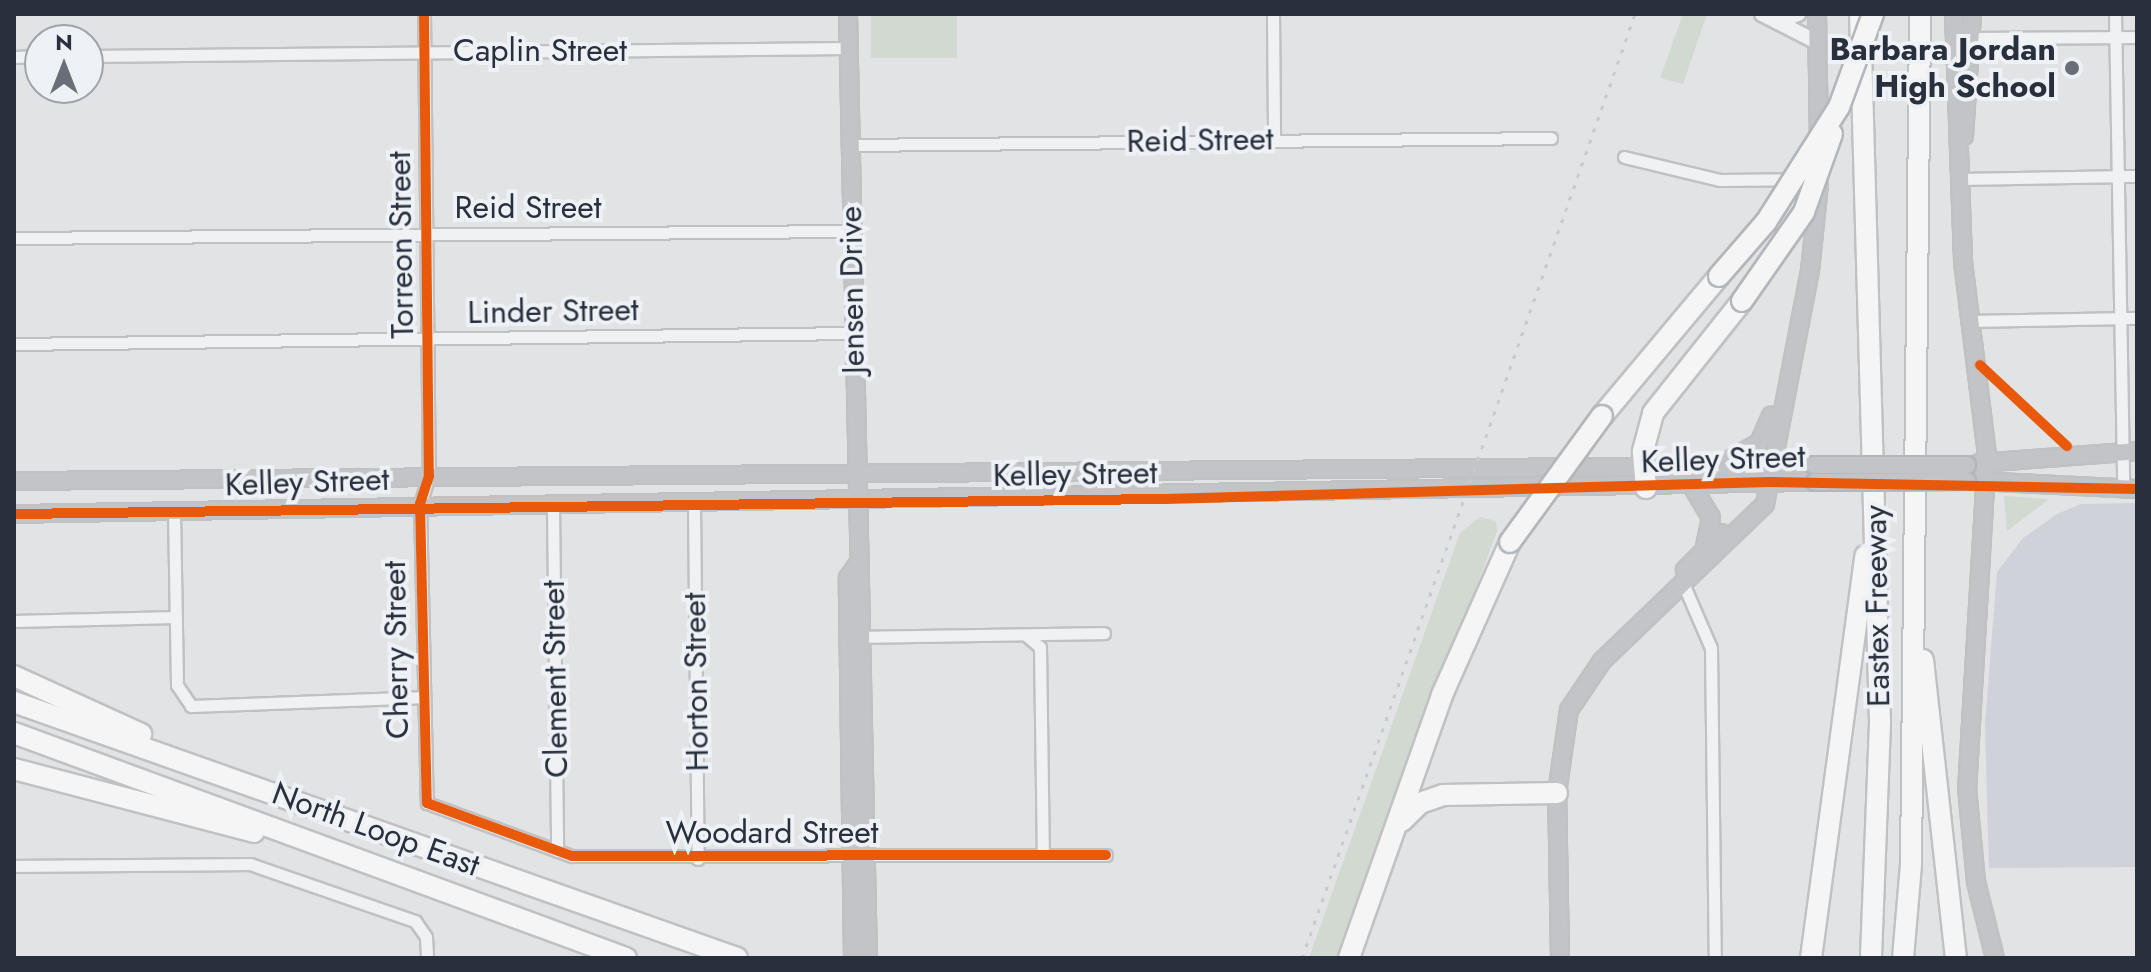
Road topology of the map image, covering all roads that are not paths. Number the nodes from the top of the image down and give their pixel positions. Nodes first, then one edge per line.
1 (424, 14) edge
2 (848, 14) edge
3 (1273, 14) edge
4 (1762, 14) edge
5 (1798, 14) edge
6 (1817, 14) edge
7 (1860, 14) edge
8 (1873, 14) edge
9 (1920, 14) edge
10 (1954, 14) edge
11 (1972, 14) edge
12 (2115, 14) edge
13 (1778, 22) junction
14 (2115, 37) junction
15 (2137, 37) edge
16 (1972, 38) junction
17 (1817, 42) junction
18 (847, 48) junction
19 (424, 51) junction
20 (104, 56) edge
21 (1839, 107) junction
22 (1551, 138) dead end
23 (1274, 139) junction
24 (849, 145) junction
25 (1961, 155) junction
26 (1624, 157) dead end
27 (2116, 176) junction
28 (2137, 176) edge
29 (1820, 179) junction
30 (1960, 179) junction
31 (850, 231) junction
32 (427, 233) junction
33 (14, 238) edge
34 (2119, 318) junction
35 (2137, 318) edge
36 (1974, 321) junction
37 (853, 333) junction
38 (428, 339) junction
39 (14, 344) edge
40 (1785, 380) junction
41 (1872, 433) junction
42 (2130, 451) edge
43 (1987, 462) junction
44 (1720, 465) junction
45 (1643, 466) junction
46 (856, 471) junction
47 (1770, 473) junction
48 (1967, 473) junction
49 (429, 476) junction
50 (14, 481) edge
51 (1985, 481) junction
52 (1692, 486) junction
53 (1646, 488) junction
54 (2130, 489) edge
55 (856, 503) junction
56 (420, 504) junction
57 (694, 506) junction
58 (553, 508) junction
59 (174, 512) junction
60 (14, 514) edge
61 (1703, 551) junction
62 (1682, 581) junction
63 (1913, 582) junction
64 (176, 617) junction
65 (14, 621) edge
66 (1104, 633) dead end
67 (1024, 634) junction
68 (857, 637) junction
69 (14, 676) edge
70 (422, 697) junction
71 (14, 702) edge
72 (14, 733) edge
73 (14, 769) edge
74 (250, 785) junction
75 (1557, 793) junction
76 (446, 812) joint
77 (1397, 828) junction
78 (557, 851) junction
79 (1879, 851) junction
80 (1043, 854) junction
81 (1106, 855) dead end
82 (353, 857) junction
83 (859, 858) junction
84 (698, 859) junction
85 (14, 866) edge
86 (427, 958) edge
87 (626, 958) edge
88 (737, 958) edge
89 (853, 958) edge
90 (868, 958) edge
91 (1349, 958) edge
92 (1560, 958) edge
93 (1715, 958) edge
94 (1811, 958) edge
95 (1856, 958) edge
96 (1871, 958) edge
97 (1903, 958) edge
98 (1956, 958) edge
99 (1995, 958) edge

1 - 19 street, Torreon Street
2 - 18 main road, Jensen Drive
3 - 23 street
4 - 13 street
5 - 13 street
6 - 17 main road
7 - 41 highway, Eastex Freeway
8 - 21 highway, bridge
9 - 63 highway, Eastex Freeway
10 - 25 main road
11 - 16 main road
12 - 14 street
13 - 17 street
14 - 15 street
14 - 16 street
14 - 27 street
16 - 25 main road
17 - 29 main road
18 - 19 street, Caplin Street
18 - 24 main road, Jensen Drive
19 - 20 street, Caplin Street
19 - 32 street, Torreon Street
21 - 45 highway, bridge
21 - 77 highway, bridge
22 - 23 street, Reid Street
23 - 24 street, Reid Street
24 - 31 main road, Jensen Drive
25 - 30 main road
26 - 29 street
27 - 28 street
27 - 30 street
27 - 34 street
29 - 40 main road
30 - 36 main road
31 - 32 street, Reid Street
31 - 37 main road, Jensen Drive
32 - 33 street, Reid Street
32 - 38 street, Torreon Street
34 - 35 street
34 - 36 street
34 - 42 street
36 - 43 main road
37 - 38 street, Linder Street
37 - 46 main road, Jensen Drive
38 - 39 street, Linder Street
38 - 49 street, Torreon Street
40 - 44 main road
40 - 47 main road
41 - 79 highway, Eastex Freeway
41 - 94 highway
42 - 43 main road, Kelley Street
42 - 54 street
43 - 48 main road, Kelley Street
43 - 51 main road
44 - 45 main road, Kelley Street
44 - 47 main road, Kelley Street
45 - 46 main road, Kelley Street
45 - 53 highway
46 - 49 main road, Kelley Street
46 - 55 main road, Jensen Drive
47 - 48 main road, Kelley Street, bridge
47 - 52 main road, Kelley Street
47 - 61 main road
47 - 62 main road
48 - 51 main road, Kelley Street
49 - 50 main road, Kelley Street
49 - 56 street, Cherry Street
51 - 54 main road, Kelley Street
51 - 99 main road
52 - 53 main road, Kelley Street
52 - 61 main road
53 - 55 main road, Kelley Street
55 - 57 main road, Kelley Street
55 - 68 main road, Jensen Drive
56 - 58 main road, Kelley Street
56 - 59 main road, Kelley Street
56 - 70 street, Cherry Street
57 - 58 main road, Kelley Street
57 - 84 street, Horton Street
58 - 78 street, Clement Street
59 - 60 main road, Kelley Street
59 - 64 street
61 - 62 main road
62 - 75 main road
62 - 93 street
63 - 97 highway, Eastex Freeway
63 - 98 highway
64 - 65 street
64 - 70 street
66 - 67 street
67 - 68 street
67 - 80 street
68 - 83 main road, Jensen Drive
69 - 74 highway
70 - 76 street, Cherry Street
71 - 74 highway, North Loop East
72 - 82 highway, North Loop East
73 - 82 highway
74 - 88 highway, North Loop East
75 - 77 highway
75 - 92 main road
76 - 78 street, Woodard Street
77 - 91 highway
78 - 84 street, Woodard Street
79 - 95 highway
79 - 96 highway, Eastex Freeway
80 - 81 street, Woodard Street
80 - 83 street, Woodard Street
82 - 87 highway, North Loop East
83 - 84 street, Woodard Street
83 - 89 main road, Jensen Drive
83 - 90 main road, Jensen Drive
85 - 86 street

